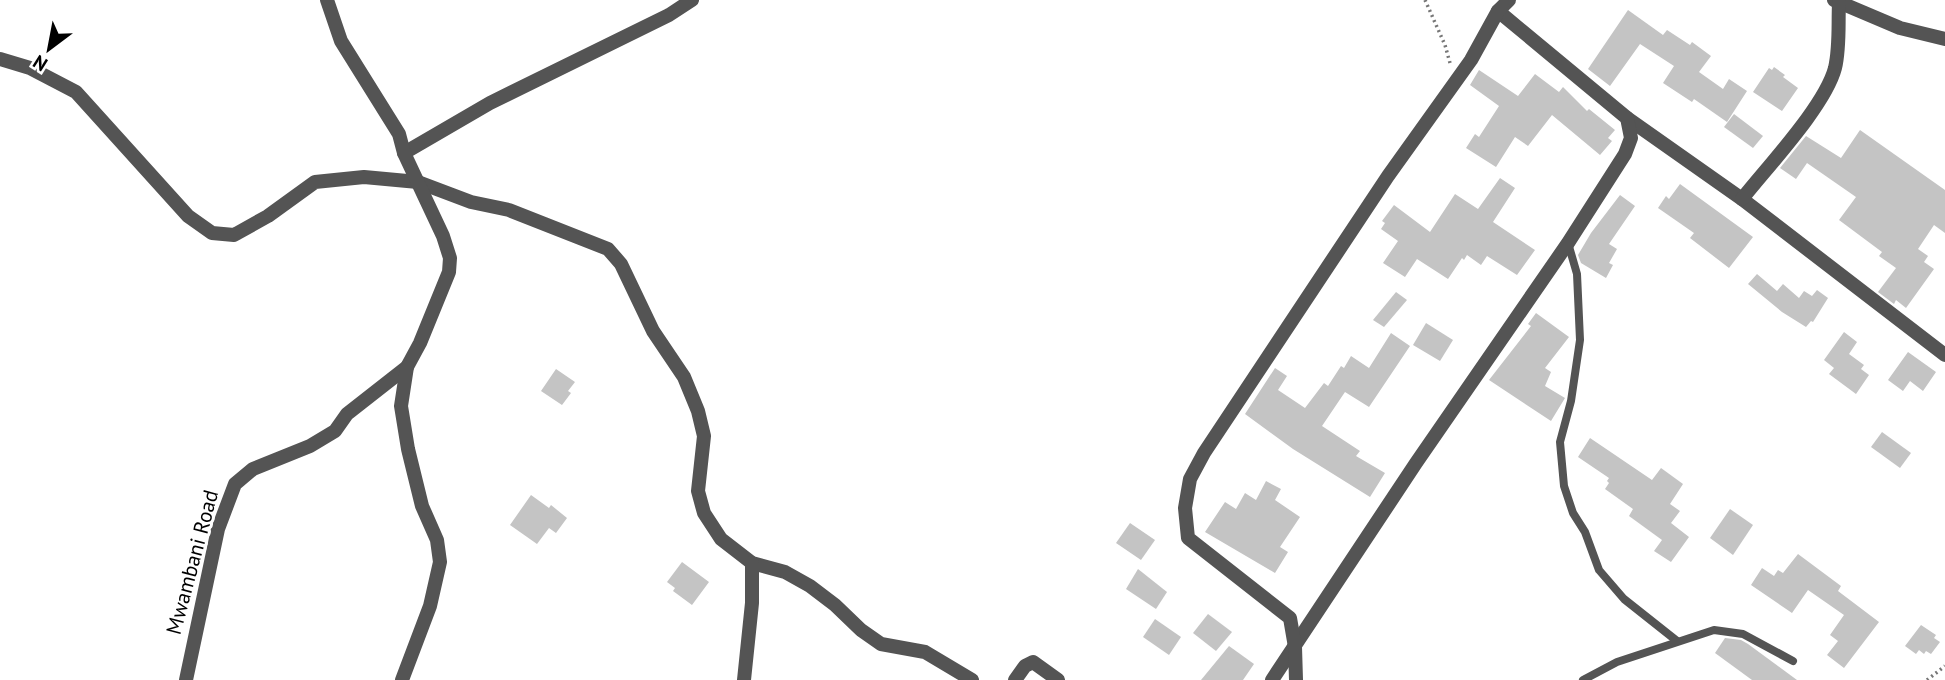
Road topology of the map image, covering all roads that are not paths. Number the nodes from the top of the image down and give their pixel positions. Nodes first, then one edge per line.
1 (327, 0) edge
2 (692, 0) edge
3 (1508, 0) edge
4 (1837, 2) edge
5 (1497, 11) junction
6 (1945, 39) edge
7 (0, 59) edge
8 (1628, 118) junction
9 (404, 153) junction
10 (418, 182) junction
11 (1742, 199) junction
12 (1568, 243) junction
13 (1945, 355) edge
14 (407, 367) junction
15 (752, 563) junction
16 (1677, 641) junction
17 (1295, 647) junction
18 (1793, 661) dead end
19 (186, 680) edge
20 (402, 680) edge
21 (744, 680) edge
22 (972, 680) edge
23 (1015, 680) edge
24 (1058, 680) edge
25 (1272, 680) edge
26 (1296, 680) edge
27 (1583, 680) edge

1 - 9 street, Mwambani Road
2 - 9 street
3 - 5 street
4 - 6 street
4 - 11 street
5 - 8 street
5 - 17 street
7 - 10 street
8 - 11 street
8 - 12 street
9 - 10 street, Mwambani Road
10 - 14 street, Mwambani Road
10 - 15 street
11 - 13 street
12 - 16 lane
12 - 17 street
14 - 19 street, Mwambani Road
14 - 20 street
15 - 21 street
15 - 22 street
16 - 18 lane
16 - 27 lane
17 - 25 street
17 - 26 street
23 - 24 street

